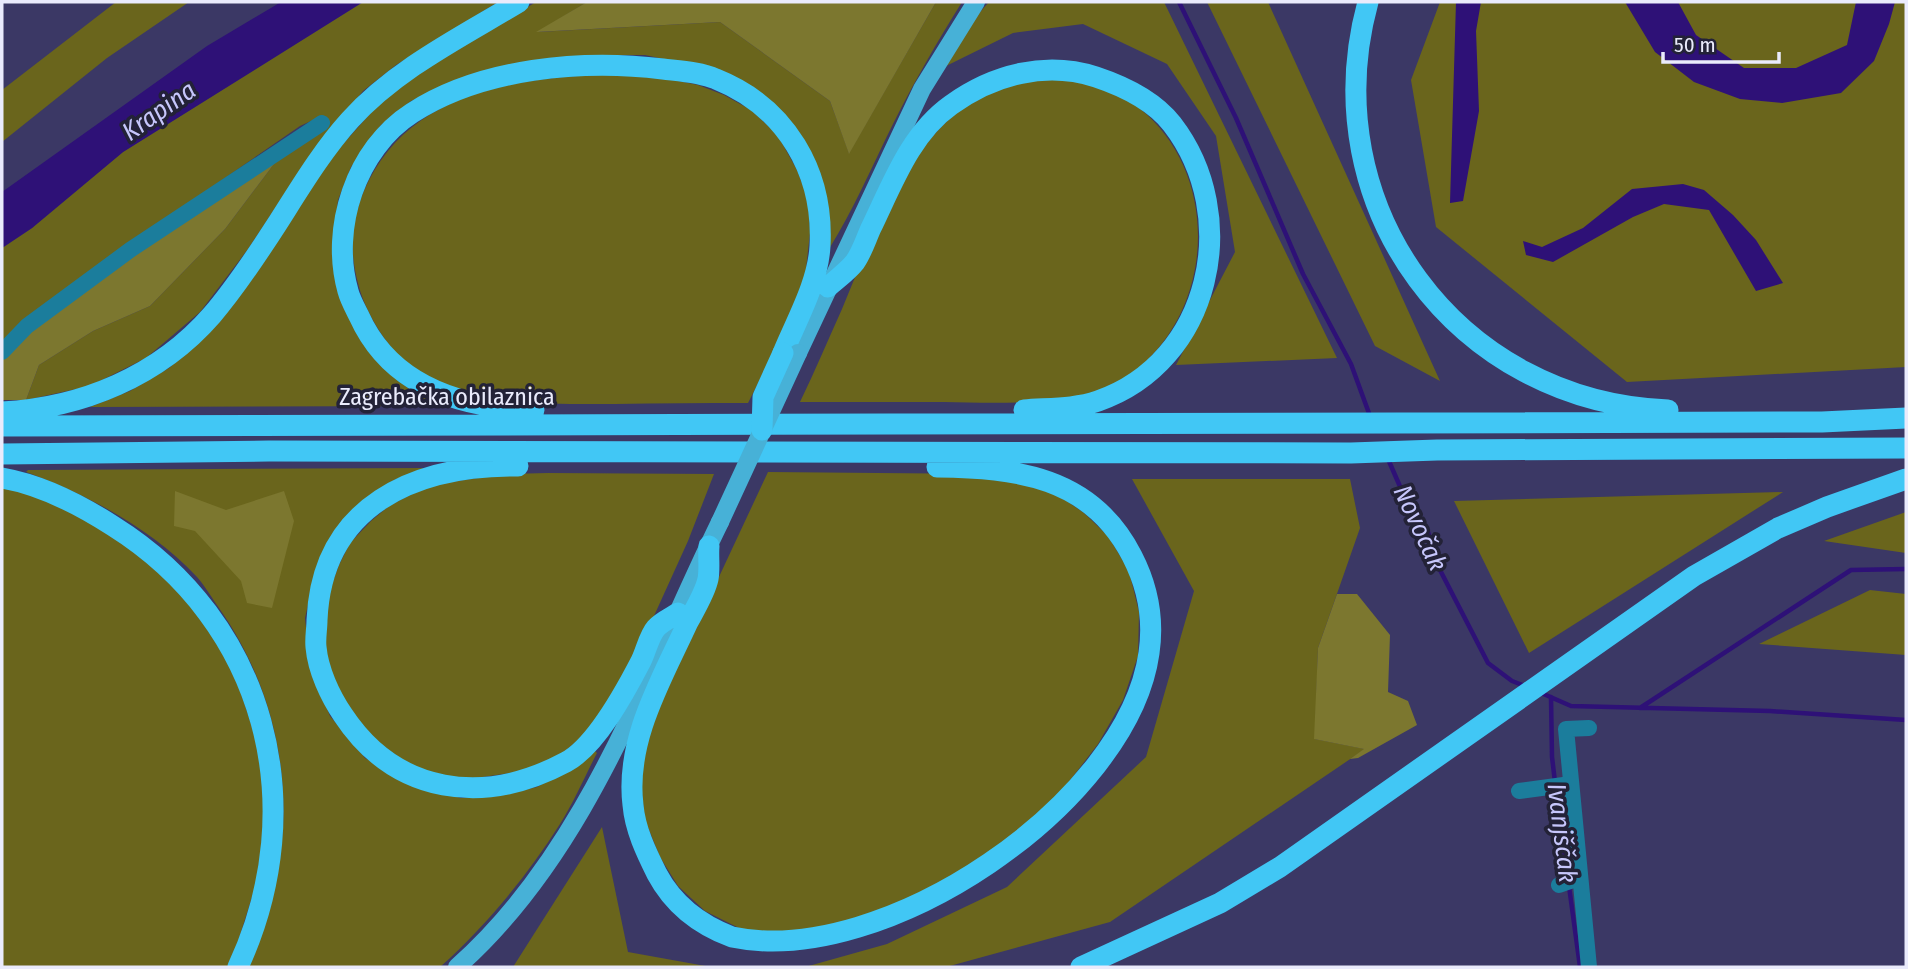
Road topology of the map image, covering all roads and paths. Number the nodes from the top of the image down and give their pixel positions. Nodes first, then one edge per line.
1 (519, 2) edge
2 (976, 2) edge
3 (1368, 2) edge
4 (322, 123) dead end
5 (828, 287) junction
6 (2, 352) edge
7 (791, 353) junction
8 (2, 416) edge
9 (1906, 418) edge
10 (1822, 422) junction
11 (663, 423) junction
12 (893, 423) junction
13 (762, 430) joint
14 (1906, 448) edge
15 (646, 452) junction
16 (811, 452) junction
17 (2, 454) edge
18 (2, 478) edge
19 (1906, 479) edge
20 (709, 546) junction
21 (678, 613) junction
22 (1589, 728) dead end
23 (1568, 784) junction
24 (1518, 791) dead end
25 (1578, 874) junction
26 (1559, 885) dead end
27 (238, 967) edge
28 (457, 967) edge
29 (1081, 967) edge
30 (1589, 967) edge

1 - 8 highway
2 - 5 main road
3 - 10 highway
4 - 6 street
5 - 7 main road
5 - 12 highway
7 - 11 highway
7 - 13 highway, bridge
8 - 11 highway, Zagrebačka obilaznica
9 - 10 highway, Zagrebačka obilaznica
10 - 12 highway, Zagrebačka obilaznica
11 - 12 highway, Zagrebačka obilaznica
13 - 20 main road, bridge
14 - 16 highway
15 - 16 highway
15 - 17 highway
15 - 21 highway
16 - 20 highway
18 - 27 highway
19 - 29 highway
20 - 21 main road
21 - 28 main road
22 - 23 street
23 - 24 street
23 - 25 street
25 - 26 street
25 - 30 street

